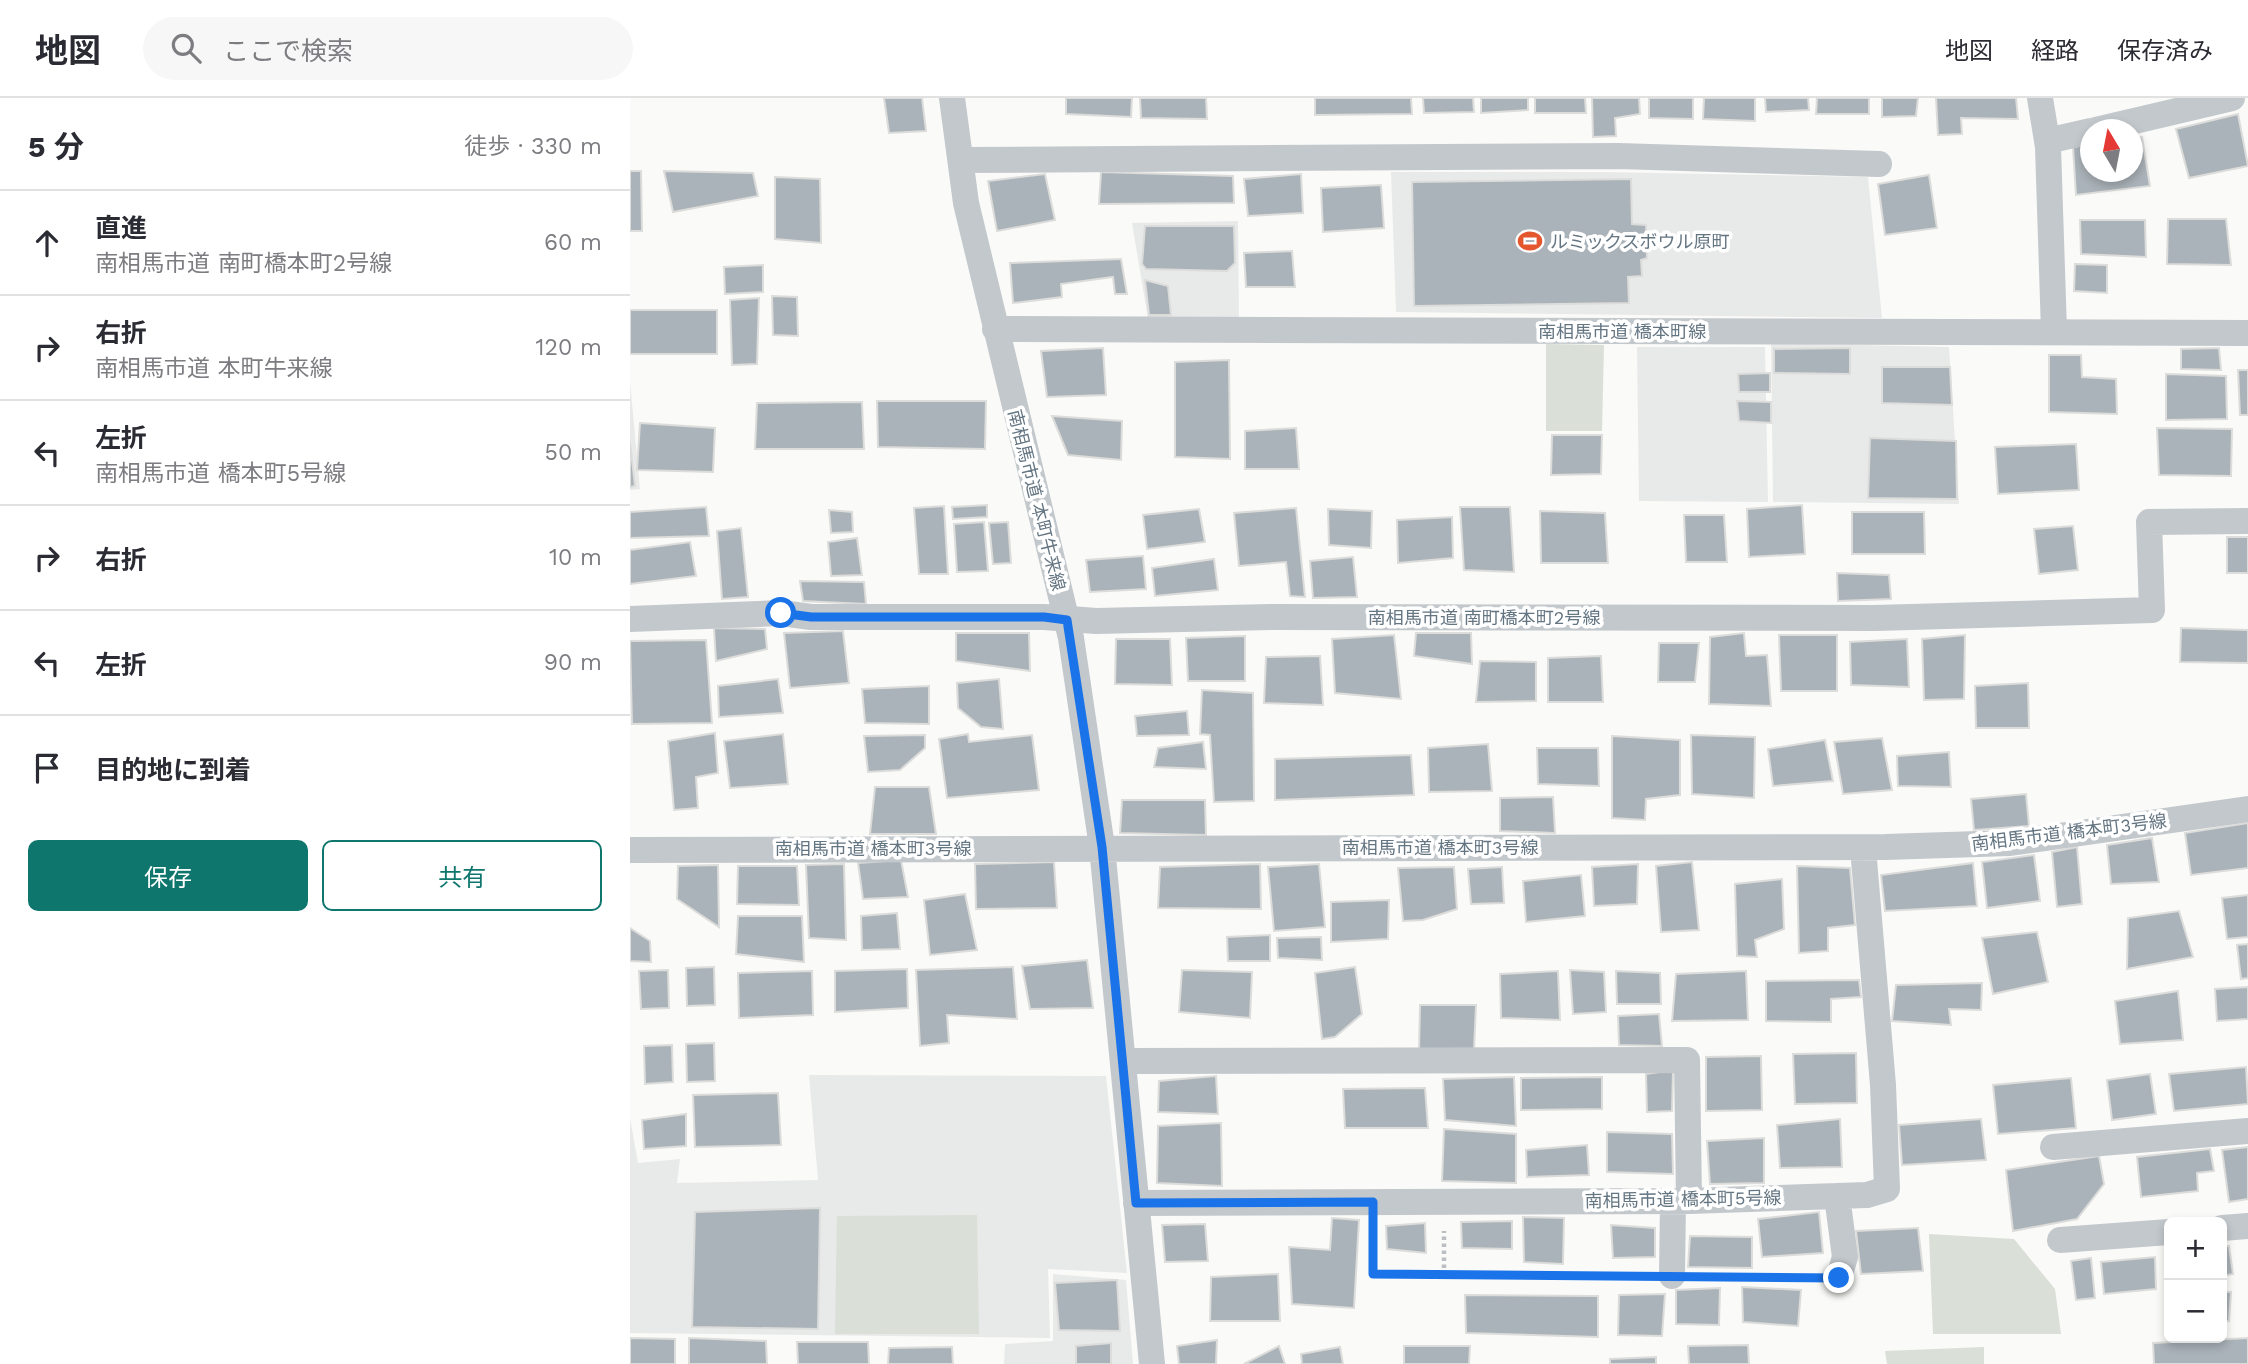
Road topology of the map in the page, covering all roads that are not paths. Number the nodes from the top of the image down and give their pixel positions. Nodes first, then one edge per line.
1 (952, 98) edge
2 (2040, 98) edge
3 (2232, 98) edge
4 (2204, 101) edge
5 (2137, 119) edge
6 (2080, 134) edge
7 (2047, 141) junction
8 (961, 160) junction
9 (1879, 164) dead end
10 (995, 329) junction
11 (2054, 331) junction
12 (2248, 333) edge
13 (2248, 522) edge
14 (630, 619) edge
15 (1067, 620) junction
16 (2248, 809) edge
17 (1102, 847) junction
18 (1863, 848) junction
19 (630, 850) edge
20 (1124, 1061) junction
21 (2248, 1131) edge
22 (2053, 1147) dead end
23 (1837, 1196) junction
24 (1681, 1201) junction
25 (1136, 1203) junction
26 (2248, 1226) edge
27 (2227, 1228) edge
28 (2164, 1232) edge
29 (2060, 1240) dead end
30 (1672, 1276) road end
31 (1839, 1278) road end
32 (1152, 1364) edge

1 - 8 street, 南相馬市道 本町牛来線
2 - 7 street
3 - 4 street
4 - 5 street
6 - 7 street
7 - 11 street
8 - 9 street
8 - 10 street, 南相馬市道 本町牛来線
10 - 11 street, 南相馬市道 橋本町線
10 - 15 street, 南相馬市道 本町牛来線
11 - 12 street, 南相馬市道 橋本町線
13 - 15 street, 南相馬市道 南町橋本町2号線
14 - 15 street, 南相馬市道 南町橋本町2号線
15 - 17 street, 南相馬市道 本町牛来線
16 - 18 street, 南相馬市道 橋本町3号線
17 - 18 street, 南相馬市道 橋本町3号線
17 - 19 street, 南相馬市道 橋本町3号線
17 - 20 street, 南相馬市道 本町牛来線
18 - 23 street, 南相馬市道 橋本町5号線
20 - 24 street
20 - 25 street, 南相馬市道 本町牛来線
21 - 22 street
23 - 24 street, 南相馬市道 橋本町5号線
23 - 31 street
24 - 25 street, 南相馬市道 橋本町5号線
24 - 30 street
25 - 32 street, 南相馬市道 本町牛来線
26 - 27 street
28 - 29 street

